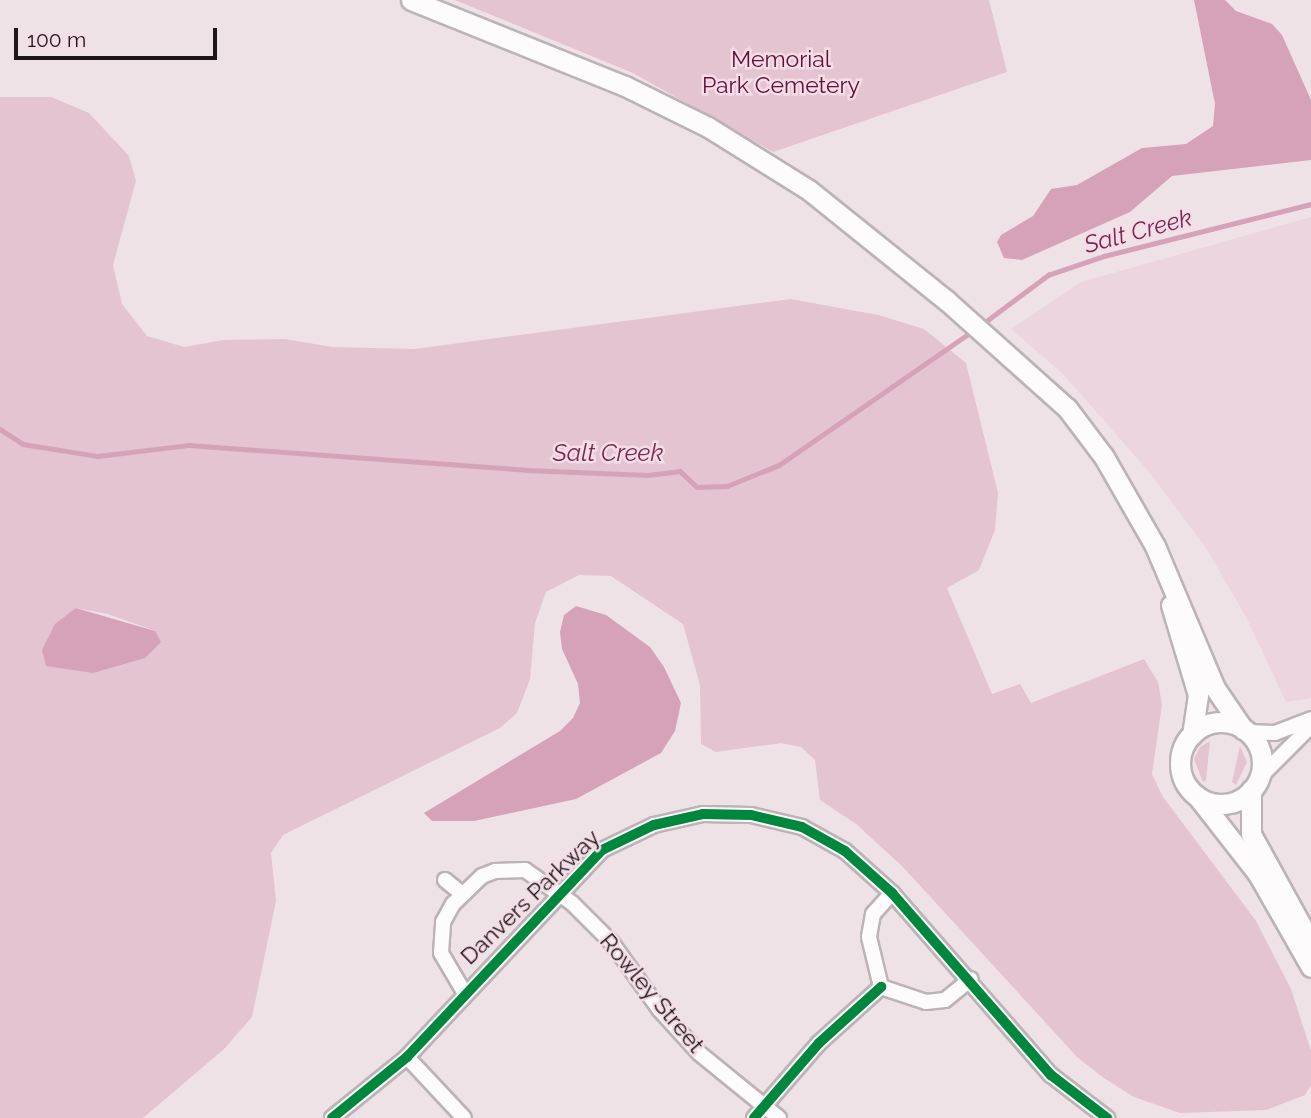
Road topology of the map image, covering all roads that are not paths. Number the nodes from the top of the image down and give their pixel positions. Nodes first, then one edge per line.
1 (411, 0) edge
2 (1169, 586) junction
3 (1311, 719) edge
4 (1311, 726) edge
5 (1245, 731) junction
6 (1192, 735) junction
7 (1255, 784) junction
8 (1197, 795) junction
9 (445, 880) dead end
10 (560, 891) junction
11 (892, 892) junction
12 (462, 894) junction
13 (1311, 944) edge
14 (1311, 967) edge
15 (971, 979) junction
16 (881, 987) junction
17 (464, 992) junction
18 (407, 1056) junction
19 (758, 1112) edge
20 (1089, 1114) edge
21 (332, 1118) edge
22 (464, 1118) edge
23 (779, 1118) edge
24 (1107, 1118) edge

1 - 2 main road
2 - 5 main road
2 - 6 main road
3 - 5 street
4 - 7 street
5 - 6 main road
5 - 7 main road
6 - 8 main road
7 - 8 main road
7 - 13 main road
8 - 14 main road
9 - 12 street
10 - 11 street, Danvers Parkway
10 - 12 street, Danvers Parkway
10 - 17 street, Danvers Parkway
10 - 19 street, Rowley Street
11 - 15 street, Danvers Parkway
11 - 16 street
12 - 17 street, Danvers Parkway
15 - 16 street
15 - 20 street, Danvers Parkway
16 - 19 street
17 - 18 street, Danvers Parkway
18 - 21 street, Danvers Parkway
18 - 22 street
19 - 23 street, Rowley Street
20 - 24 street, Danvers Parkway

